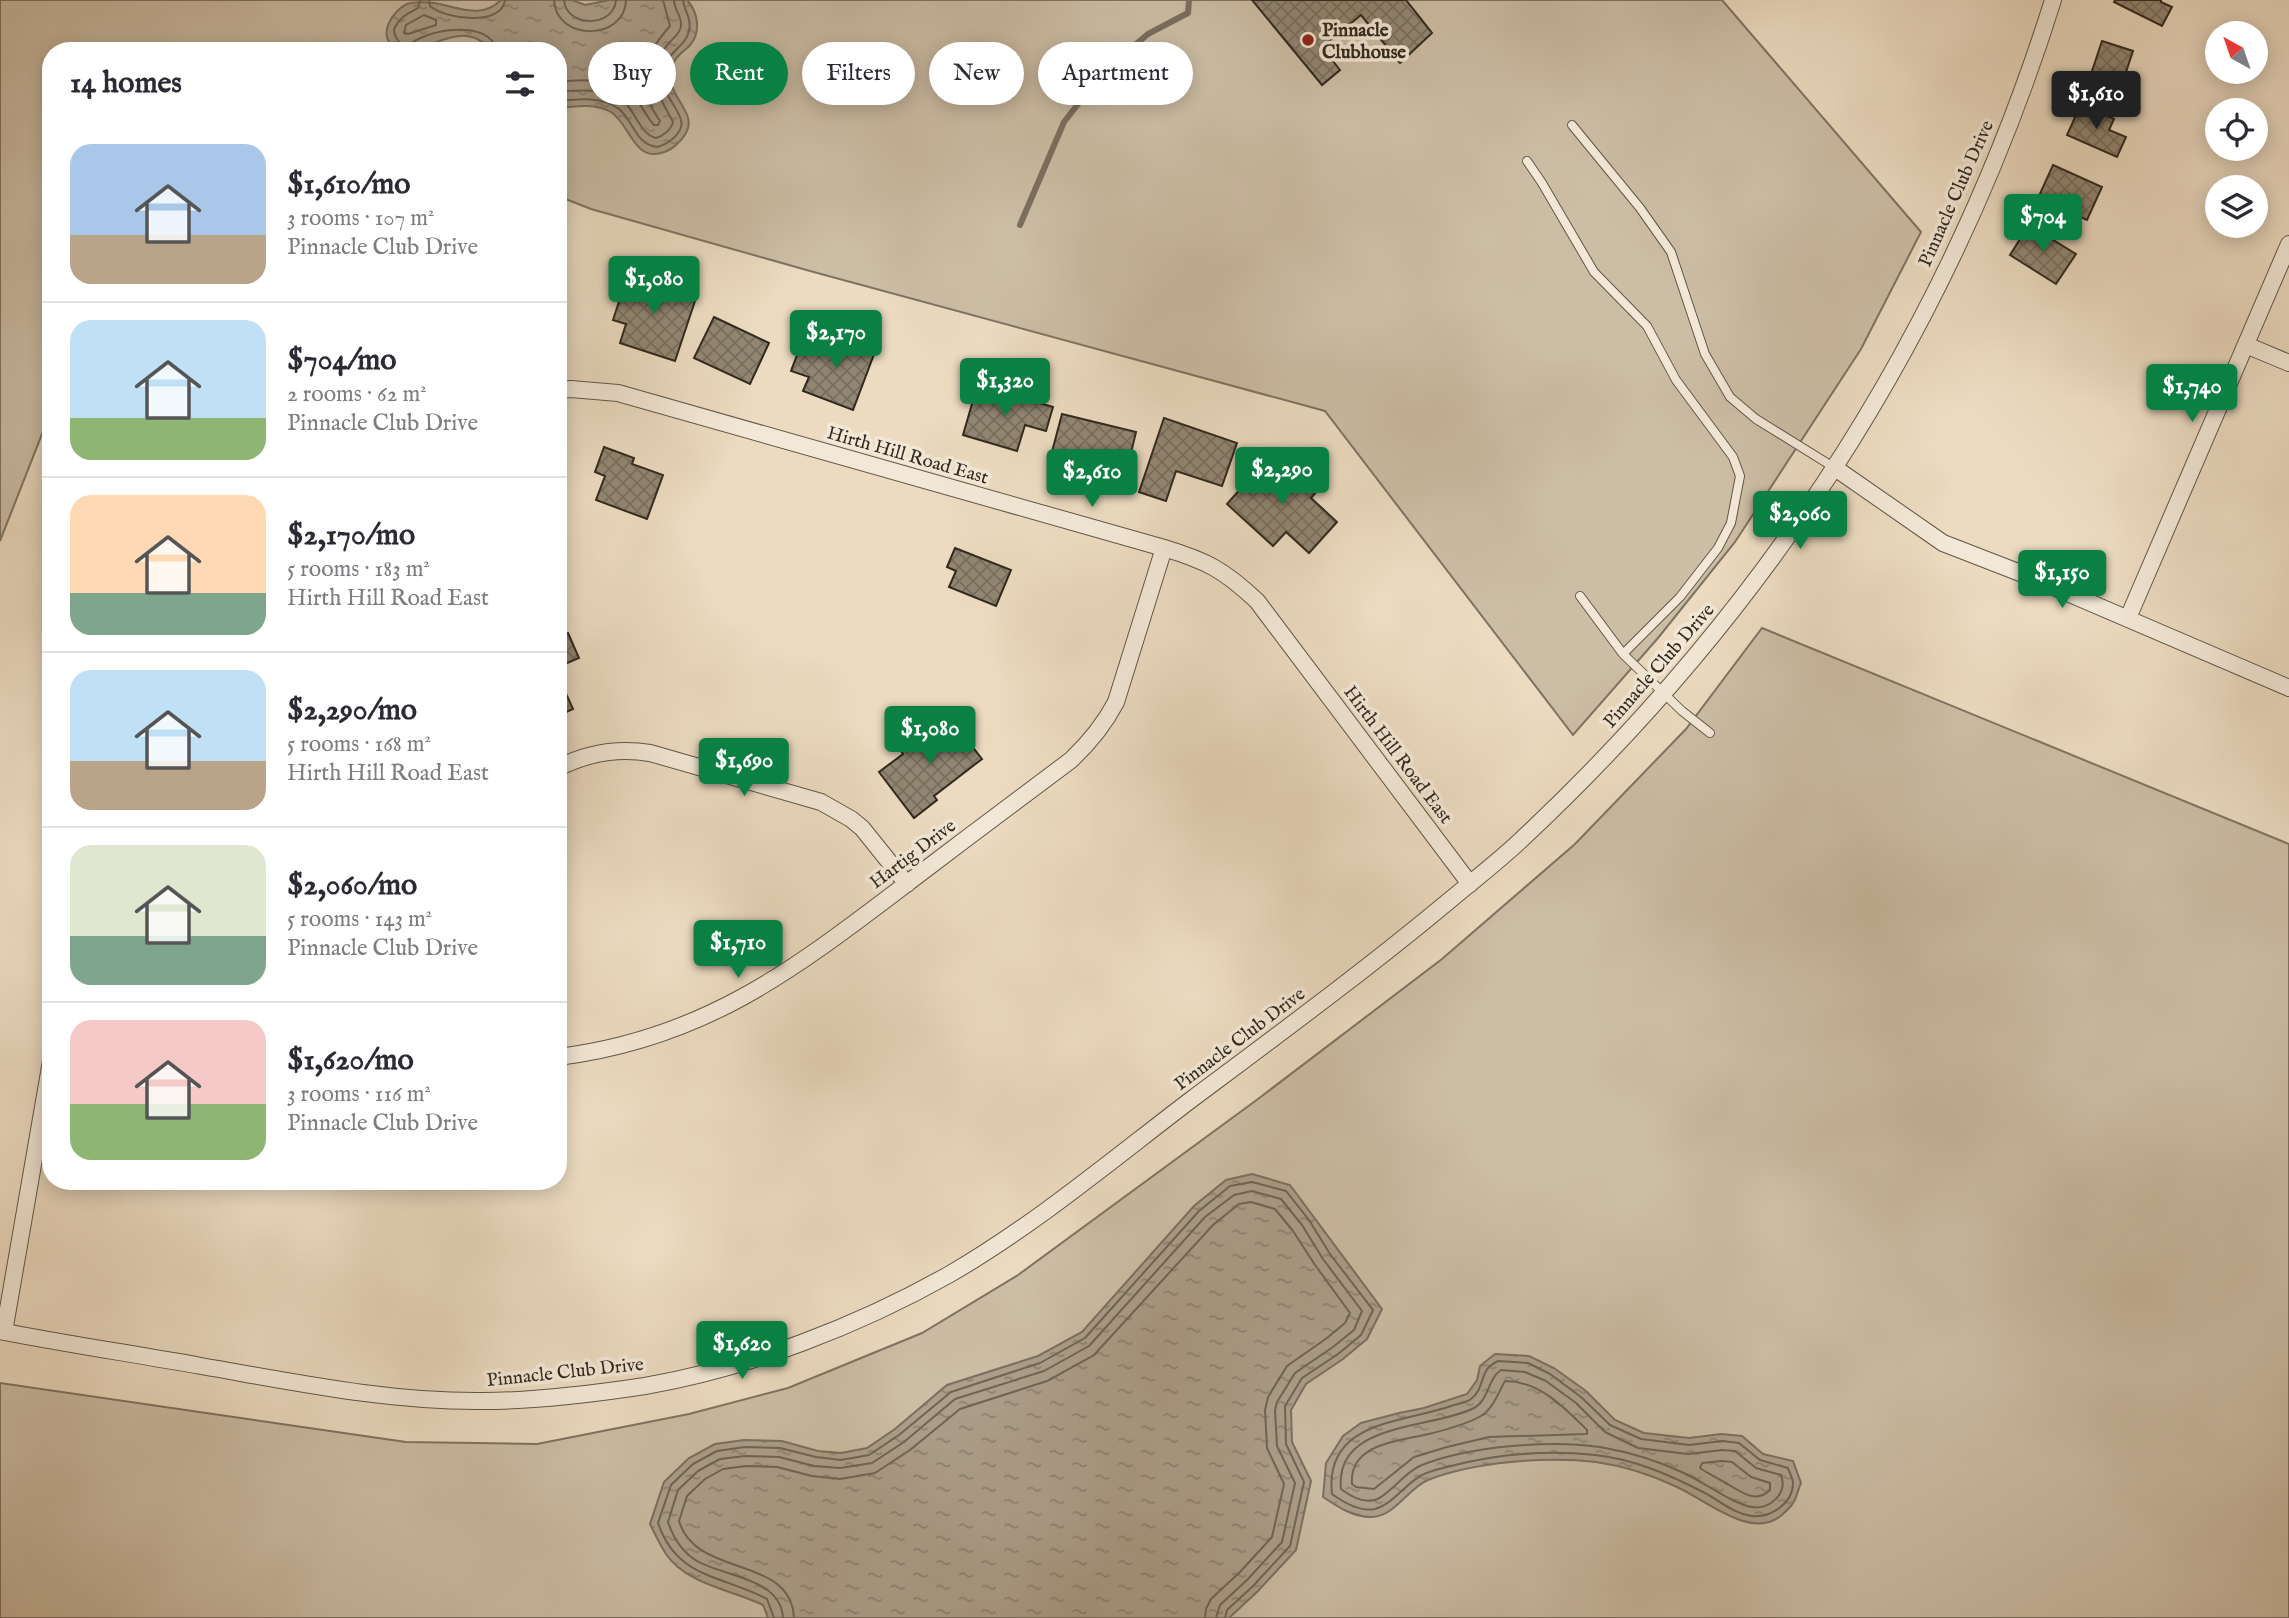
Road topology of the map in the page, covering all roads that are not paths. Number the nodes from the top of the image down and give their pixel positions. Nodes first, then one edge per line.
1 (2053, 0) edge
2 (1572, 125) dead end
3 (1527, 161) dead end
4 (2289, 244) edge
5 (2246, 345) junction
6 (2289, 363) edge
7 (567, 389) edge
8 (1835, 468) junction
9 (1164, 548) junction
10 (1580, 596) dead end
11 (2128, 618) junction
12 (1623, 654) junction
13 (2289, 688) edge
14 (1664, 693) junction
15 (1710, 733) dead end
16 (567, 764) edge
17 (907, 884) junction
18 (1470, 884) junction
19 (567, 1056) edge
20 (42, 1111) edge
21 (2, 1331) edge

1 - 8 street, Pinnacle Club Drive
2 - 8 lane
3 - 12 lane
4 - 5 street
5 - 6 street
5 - 11 street
7 - 9 street, Hirth Hill Road East
8 - 11 street
8 - 14 street, Pinnacle Club Drive
9 - 17 street, Hartig Drive
9 - 18 street, Hirth Hill Road East
10 - 12 lane
11 - 13 street
12 - 14 lane
14 - 15 lane
14 - 18 street, Pinnacle Club Drive
16 - 17 street
17 - 19 street, Hartig Drive
18 - 21 street, Pinnacle Club Drive
20 - 21 street

